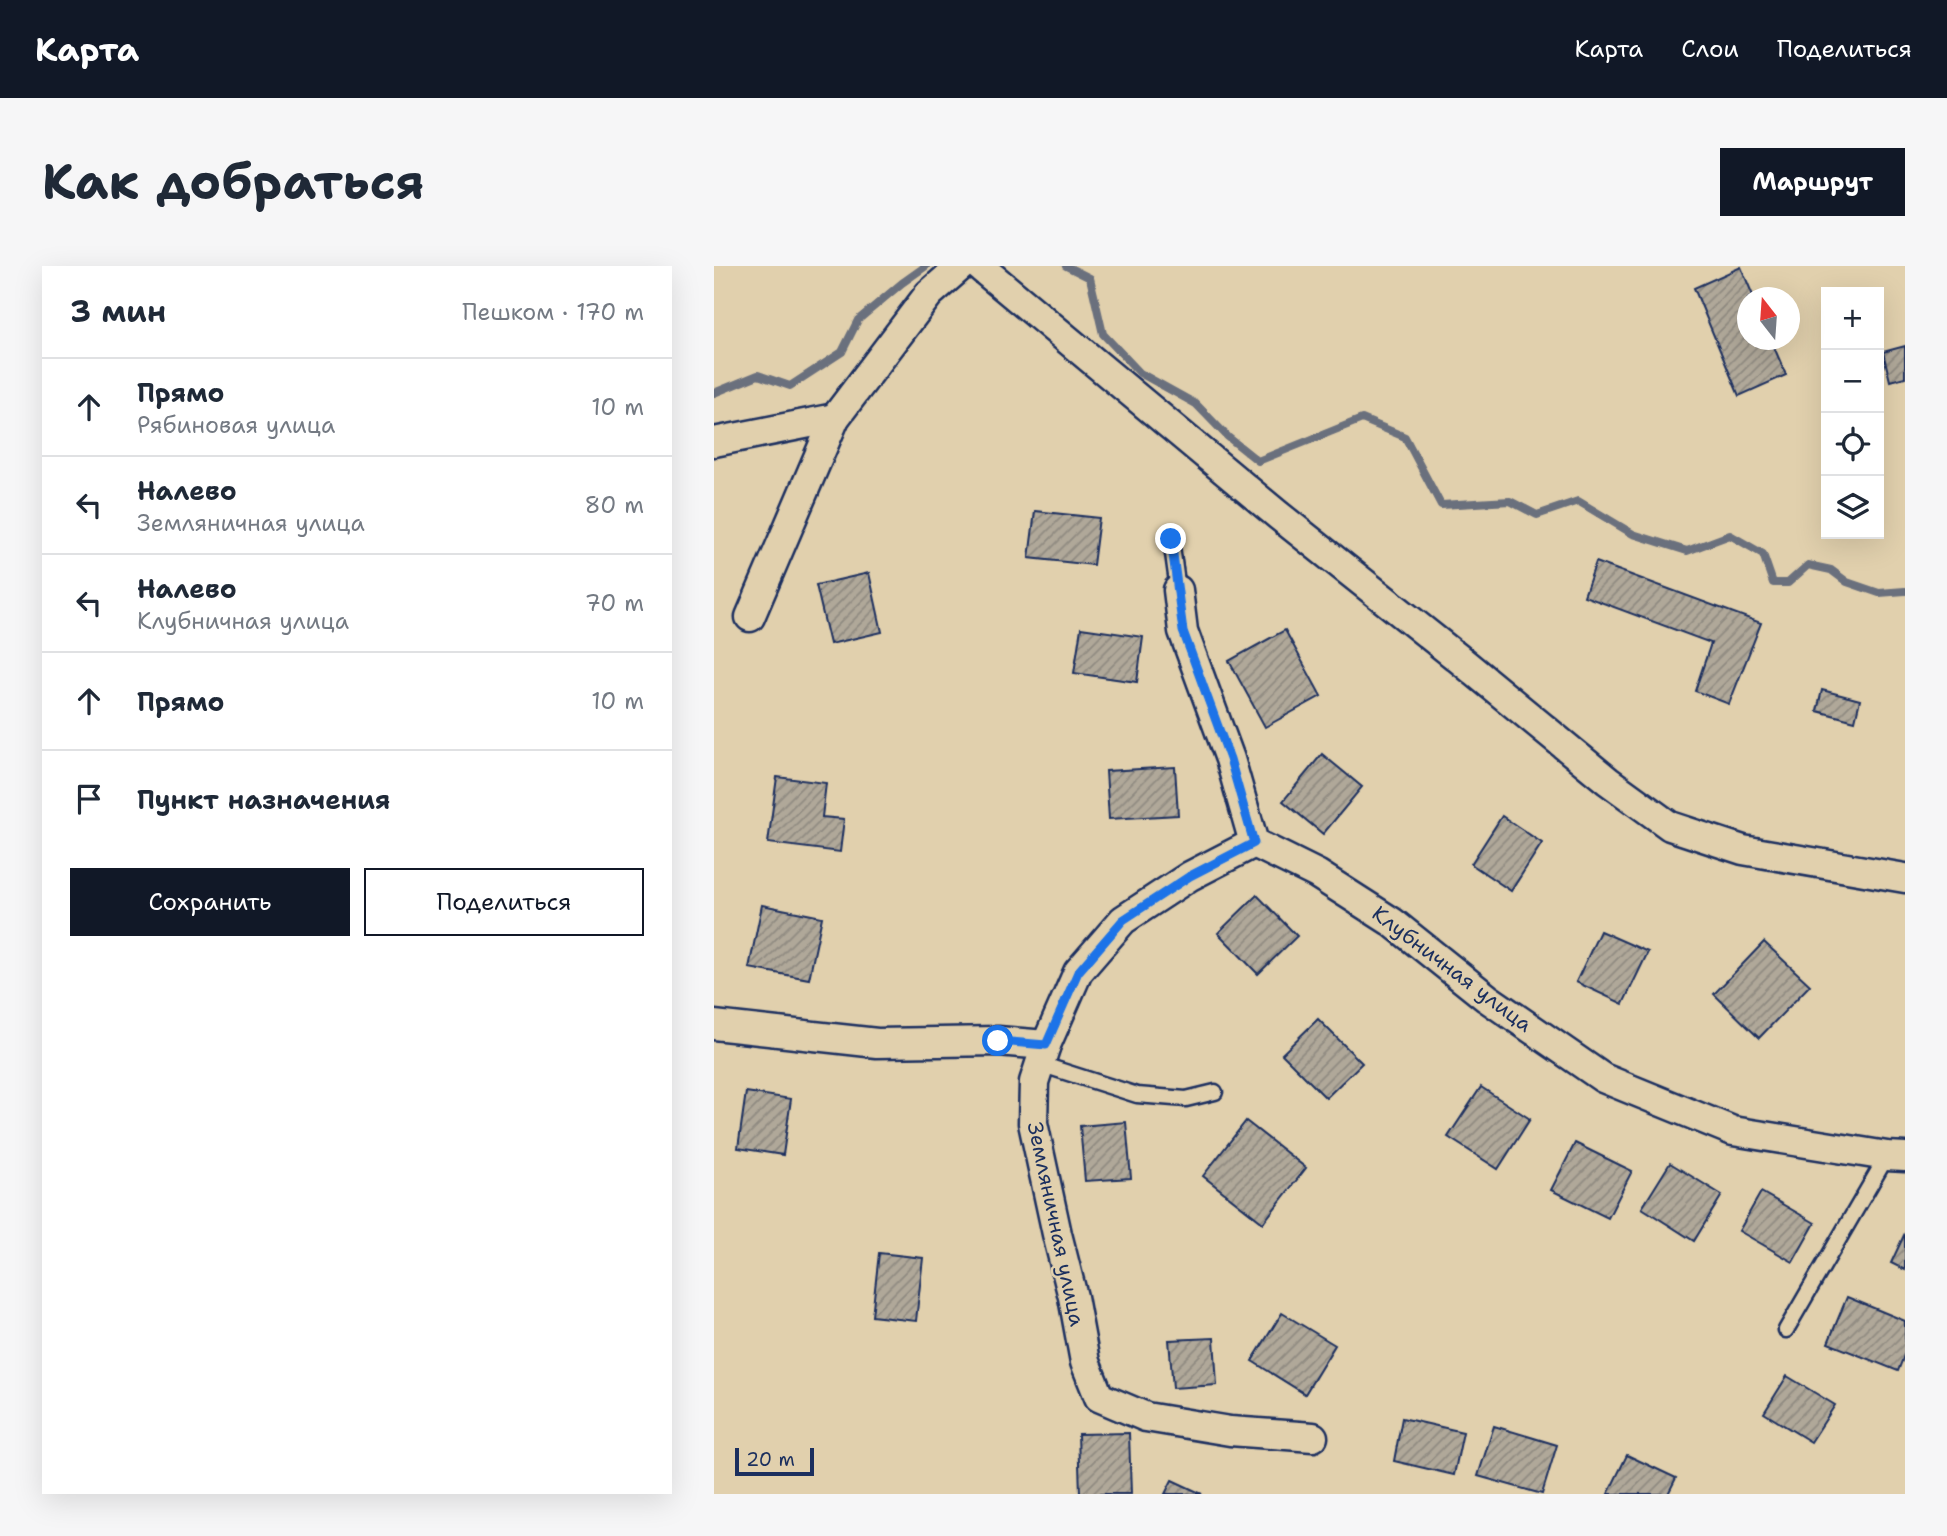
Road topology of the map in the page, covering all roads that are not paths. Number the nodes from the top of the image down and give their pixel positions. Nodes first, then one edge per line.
1 (961, 266) edge
2 (979, 266) edge
3 (835, 418) junction
4 (714, 442) edge
5 (1171, 539) dead end
6 (1178, 590) joint
7 (750, 617) dead end
8 (1254, 843) junction
9 (1905, 878) edge
10 (714, 1025) edge
11 (1043, 1055) junction
12 (1215, 1092) dead end
13 (1896, 1156) edge
14 (1786, 1330) dead end
15 (1314, 1437) dead end

1 - 3 street
2 - 9 street
3 - 4 street
3 - 7 street
5 - 6 lane
6 - 8 street
8 - 11 street, Земляничная улица
8 - 13 street, Клубничная улица
10 - 11 street
11 - 12 lane
11 - 15 street, Земляничная улица
13 - 14 lane

